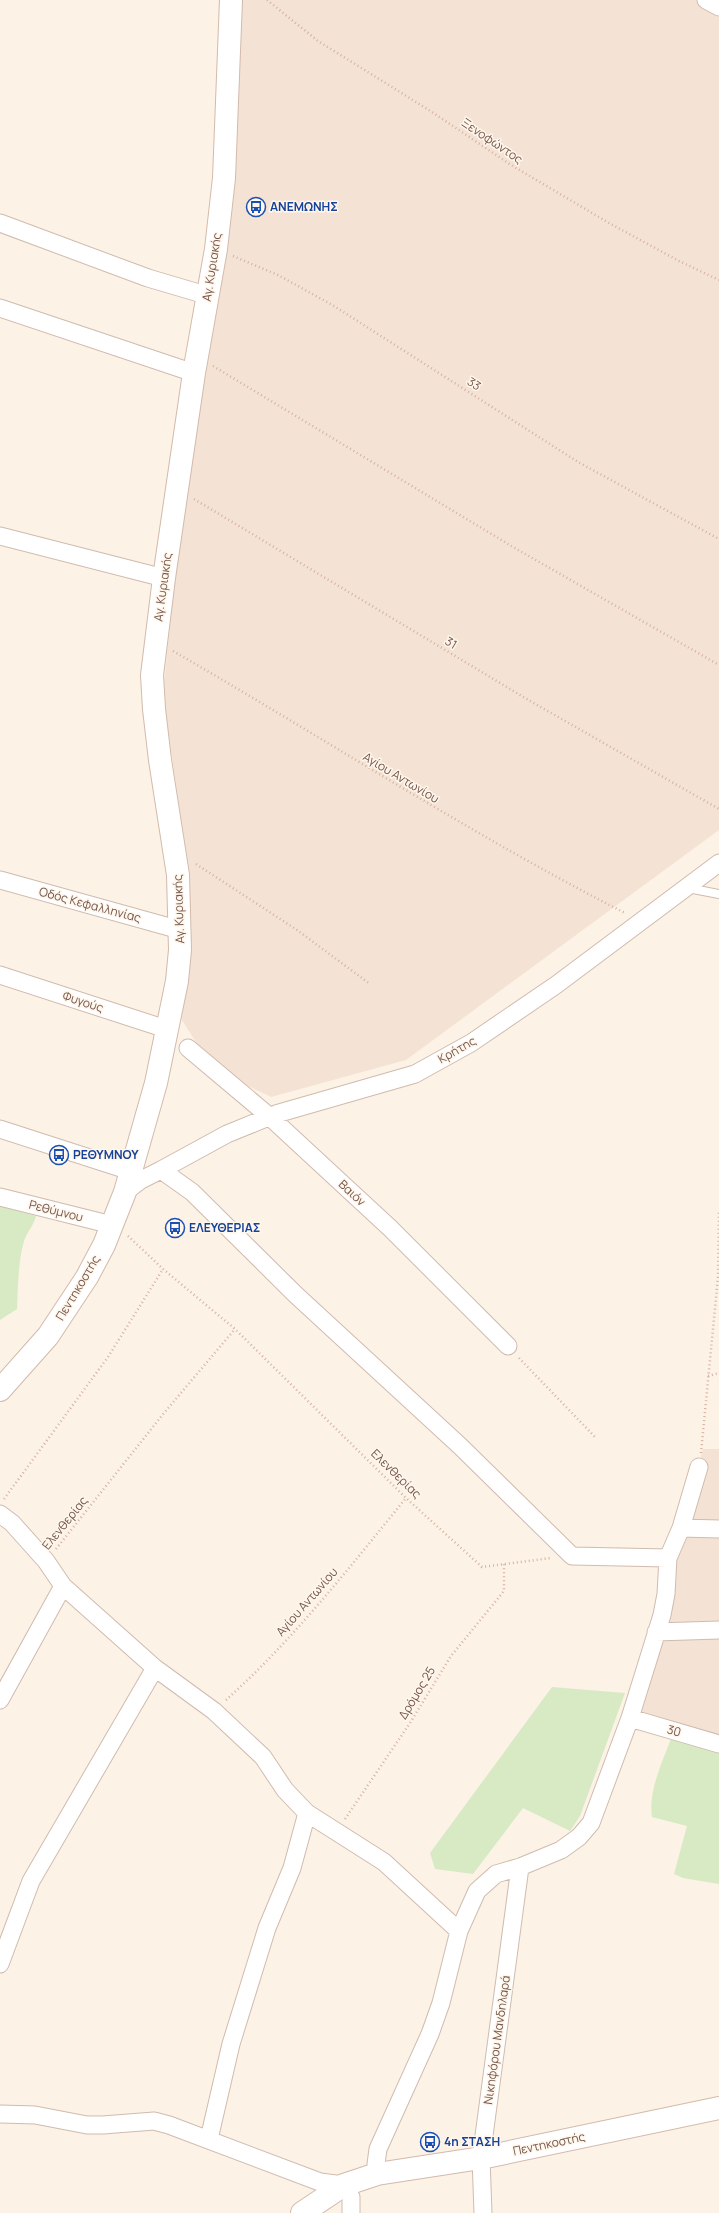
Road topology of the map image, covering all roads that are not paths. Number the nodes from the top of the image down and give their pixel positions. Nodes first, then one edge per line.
1 (231, 0) edge
2 (706, 0) edge
3 (719, 7) edge
4 (0, 223) edge
5 (209, 296) junction
6 (0, 308) edge
7 (195, 366) junction
8 (0, 536) edge
9 (164, 578) junction
10 (719, 863) edge
11 (0, 880) edge
12 (687, 888) junction
13 (719, 894) edge
14 (180, 930) junction
15 (0, 975) edge
16 (166, 1029) junction
17 (188, 1048) dead end
18 (270, 1117) junction
19 (0, 1129) edge
20 (161, 1170) junction
21 (130, 1171) junction
22 (125, 1192) junction
23 (0, 1197) edge
24 (112, 1225) junction
25 (508, 1346) road end
26 (0, 1390) edge
27 (699, 1467) road end
28 (0, 1514) edge
29 (681, 1528) junction
30 (719, 1529) edge
31 (668, 1558) junction
32 (63, 1586) junction
33 (719, 1630) edge
34 (656, 1632) junction
35 (155, 1668) junction
36 (0, 1700) edge
37 (630, 1718) junction
38 (719, 1744) edge
39 (307, 1812) junction
40 (520, 1867) junction
41 (459, 1931) junction
42 (0, 1964) edge
43 (719, 2108) edge
44 (0, 2114) edge
45 (209, 2139) junction
46 (481, 2158) junction
47 (377, 2174) junction
48 (344, 2186) junction
49 (302, 2213) edge
50 (351, 2213) edge
51 (483, 2213) edge

1 - 5 street, Αγ. Κυριακής
2 - 3 street
4 - 5 street
5 - 7 street, Αγ. Κυριακής
6 - 7 street
7 - 9 street, Αγ. Κυριακής
8 - 9 street
9 - 14 street, Αγ. Κυριακής
10 - 12 street, Κρήτης
11 - 14 street, Οδός Κεφαλληνίας
12 - 13 lane
12 - 18 street, Κρήτης
14 - 16 street, Αγ. Κυριακής
15 - 16 street, Φυγούς
16 - 21 street, Αγ. Κυριακής
17 - 18 street, Βαιόν
18 - 20 street, Κρήτης
18 - 25 street, Βαιόν
19 - 21 street
20 - 22 street, Κρήτης
20 - 31 street
21 - 22 street, Πεντηκοστής
22 - 24 street, Πεντηκοστής
23 - 24 street, Ρεθύμνου
24 - 26 street, Πεντηκοστής
27 - 29 street
28 - 32 street
29 - 30 street
29 - 31 street
31 - 34 street
32 - 35 street
32 - 36 street
33 - 34 street
34 - 37 street
35 - 39 street
35 - 42 street
37 - 38 street, 30
37 - 40 street
39 - 41 street
39 - 45 street
40 - 41 street
40 - 46 street, Νικηφόρου Μανδηλαρά
41 - 47 street
43 - 46 street, Πεντηκοστής
44 - 45 street
45 - 48 street
46 - 47 street, Πεντηκοστής
46 - 51 street, Νικηφόρου Μανδηλαρά
47 - 48 street, Πεντηκοστής
48 - 49 street, Πεντηκοστής
48 - 50 street

